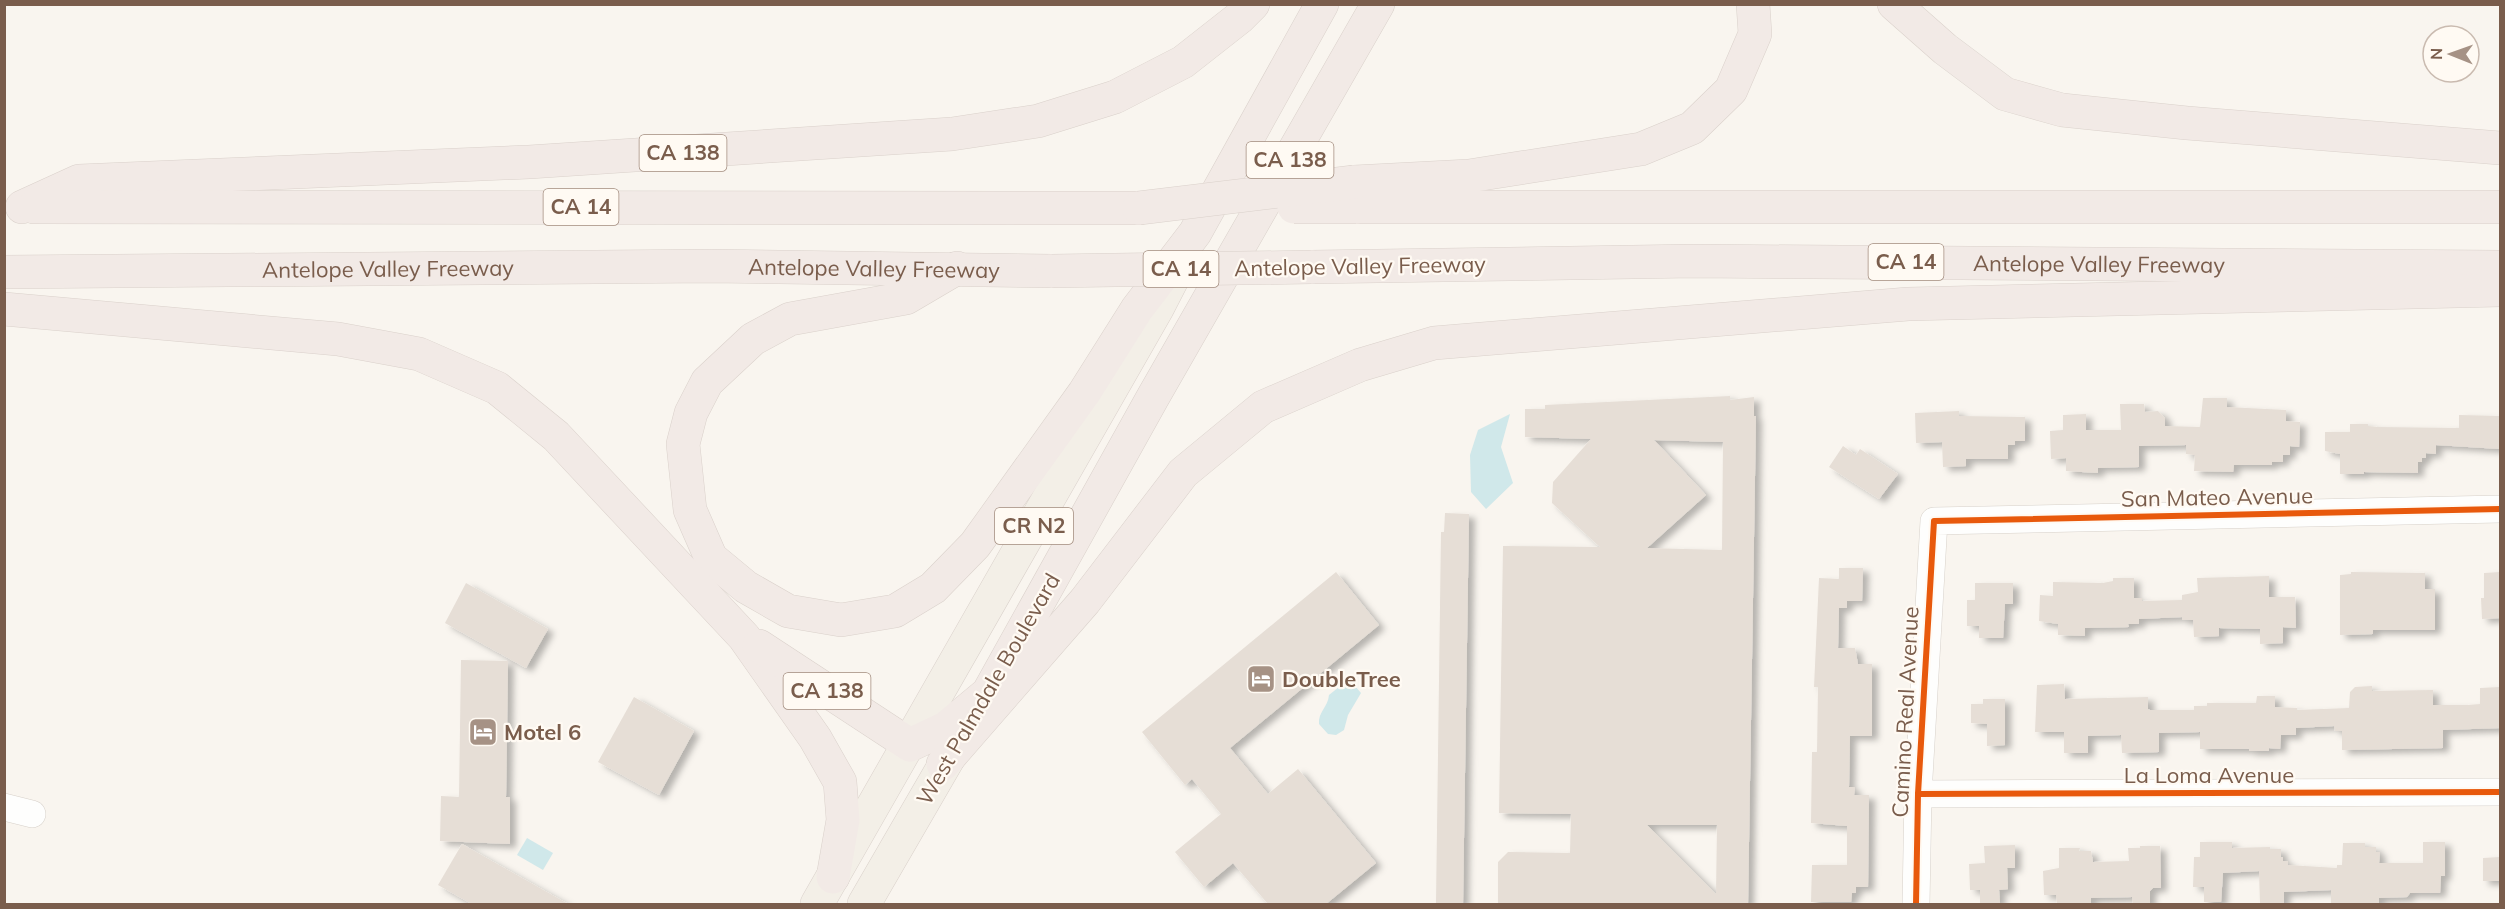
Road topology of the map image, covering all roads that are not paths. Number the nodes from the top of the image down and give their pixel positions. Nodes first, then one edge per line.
1 (1253, 4) edge
2 (1322, 4) edge
3 (1378, 4) edge
4 (1400, 4) edge
5 (1753, 4) edge
6 (1894, 4) edge
7 (1331, 88) junction
8 (2500, 148) edge
9 (1355, 195) junction
10 (13, 207) edge
11 (2500, 207) edge
12 (1195, 233) junction
13 (2500, 267) edge
14 (957, 268) junction
15 (4, 272) edge
16 (2500, 290) edge
17 (4, 309) edge
18 (2500, 509) edge
19 (1934, 521) joint
20 (744, 637) junction
21 (988, 693) junction
22 (910, 745) junction
23 (943, 764) junction
24 (2500, 792) edge
25 (1918, 794) junction
26 (4, 807) edge
27 (32, 814) dead end
28 (825, 891) edge
29 (864, 904) edge
30 (1916, 904) edge

1 - 10 highway, CA 138
2 - 12 highway, CR N2
3 - 7 highway, West Palmdale Boulevard / CA 138
4 - 7 highway
5 - 9 highway
6 - 8 highway
7 - 21 highway, West Palmdale Boulevard / CA 138
9 - 10 highway, CA 14, bridge
9 - 11 highway, CA 14
12 - 14 highway
12 - 22 main road, CR N2
13 - 14 highway, Antelope Valley Freeway / CA 14, bridge
14 - 15 highway, Antelope Valley Freeway / CA 14
16 - 23 highway
17 - 20 highway, CA 138
18 - 19 street, San Mateo Avenue
19 - 25 street, Camino Real Avenue
20 - 22 highway, CA 138
20 - 28 highway
21 - 22 highway, CA 138
21 - 23 main road, West Palmdale Boulevard
22 - 28 main road, West Palmdale Boulevard / CR N2
23 - 29 main road, West Palmdale Boulevard
24 - 25 street, La Loma Avenue
25 - 30 street, Camino Real Avenue
26 - 27 street

